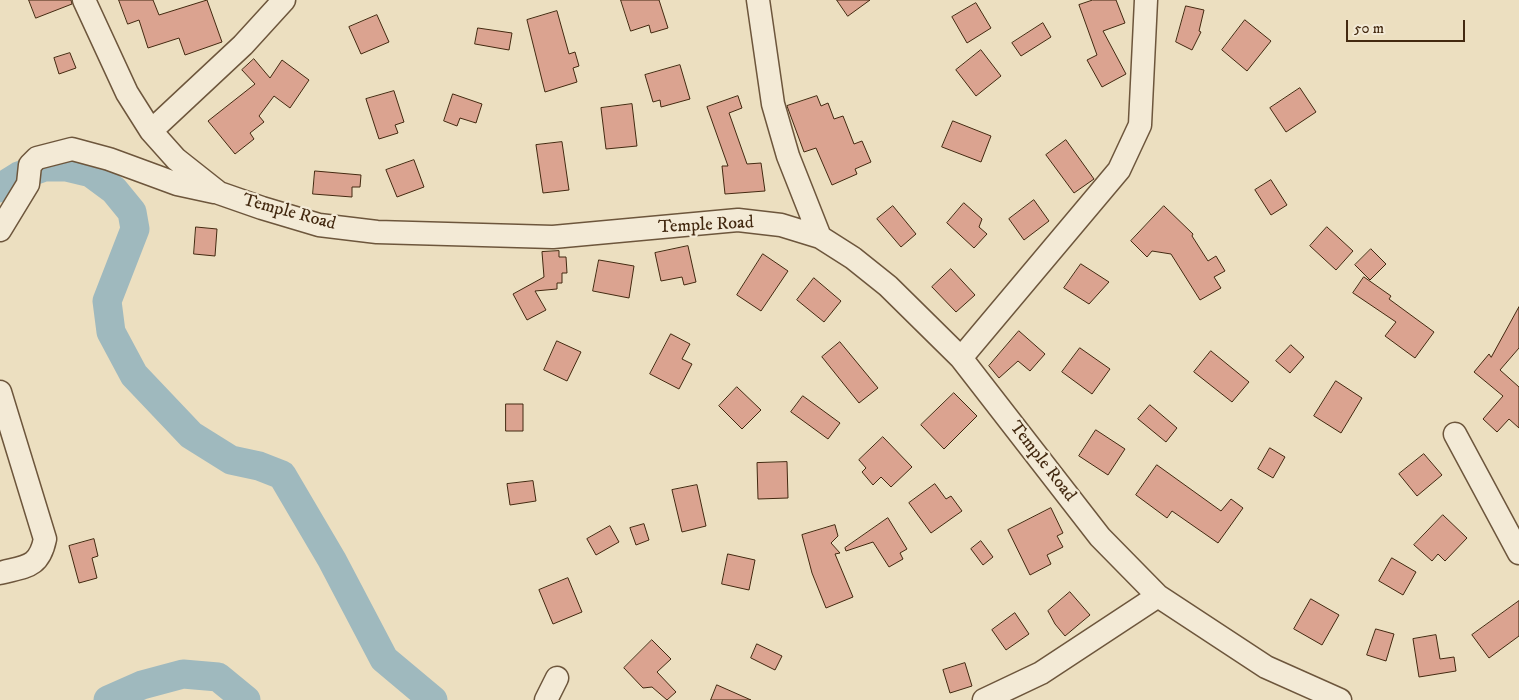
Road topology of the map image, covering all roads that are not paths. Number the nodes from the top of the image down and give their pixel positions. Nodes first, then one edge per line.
1 (84, 0) edge
2 (284, 0) edge
3 (758, 0) edge
4 (1146, 0) edge
5 (151, 131) junction
6 (219, 193) junction
7 (0, 230) edge
8 (820, 237) junction
9 (961, 358) junction
10 (0, 392) edge
11 (1455, 434) dead end
12 (1519, 553) edge
13 (0, 573) edge
14 (1158, 596) junction
15 (557, 678) dead end
16 (546, 700) edge
17 (984, 700) edge
18 (1340, 700) edge

1 - 5 street, Temple Road
2 - 5 street
3 - 8 street
4 - 9 street
5 - 6 street, Temple Road
6 - 7 street
6 - 8 street, Temple Road
8 - 9 street, Temple Road
9 - 14 street, Temple Road
10 - 13 street
11 - 12 street
14 - 17 street
14 - 18 street, Temple Road
15 - 16 street

